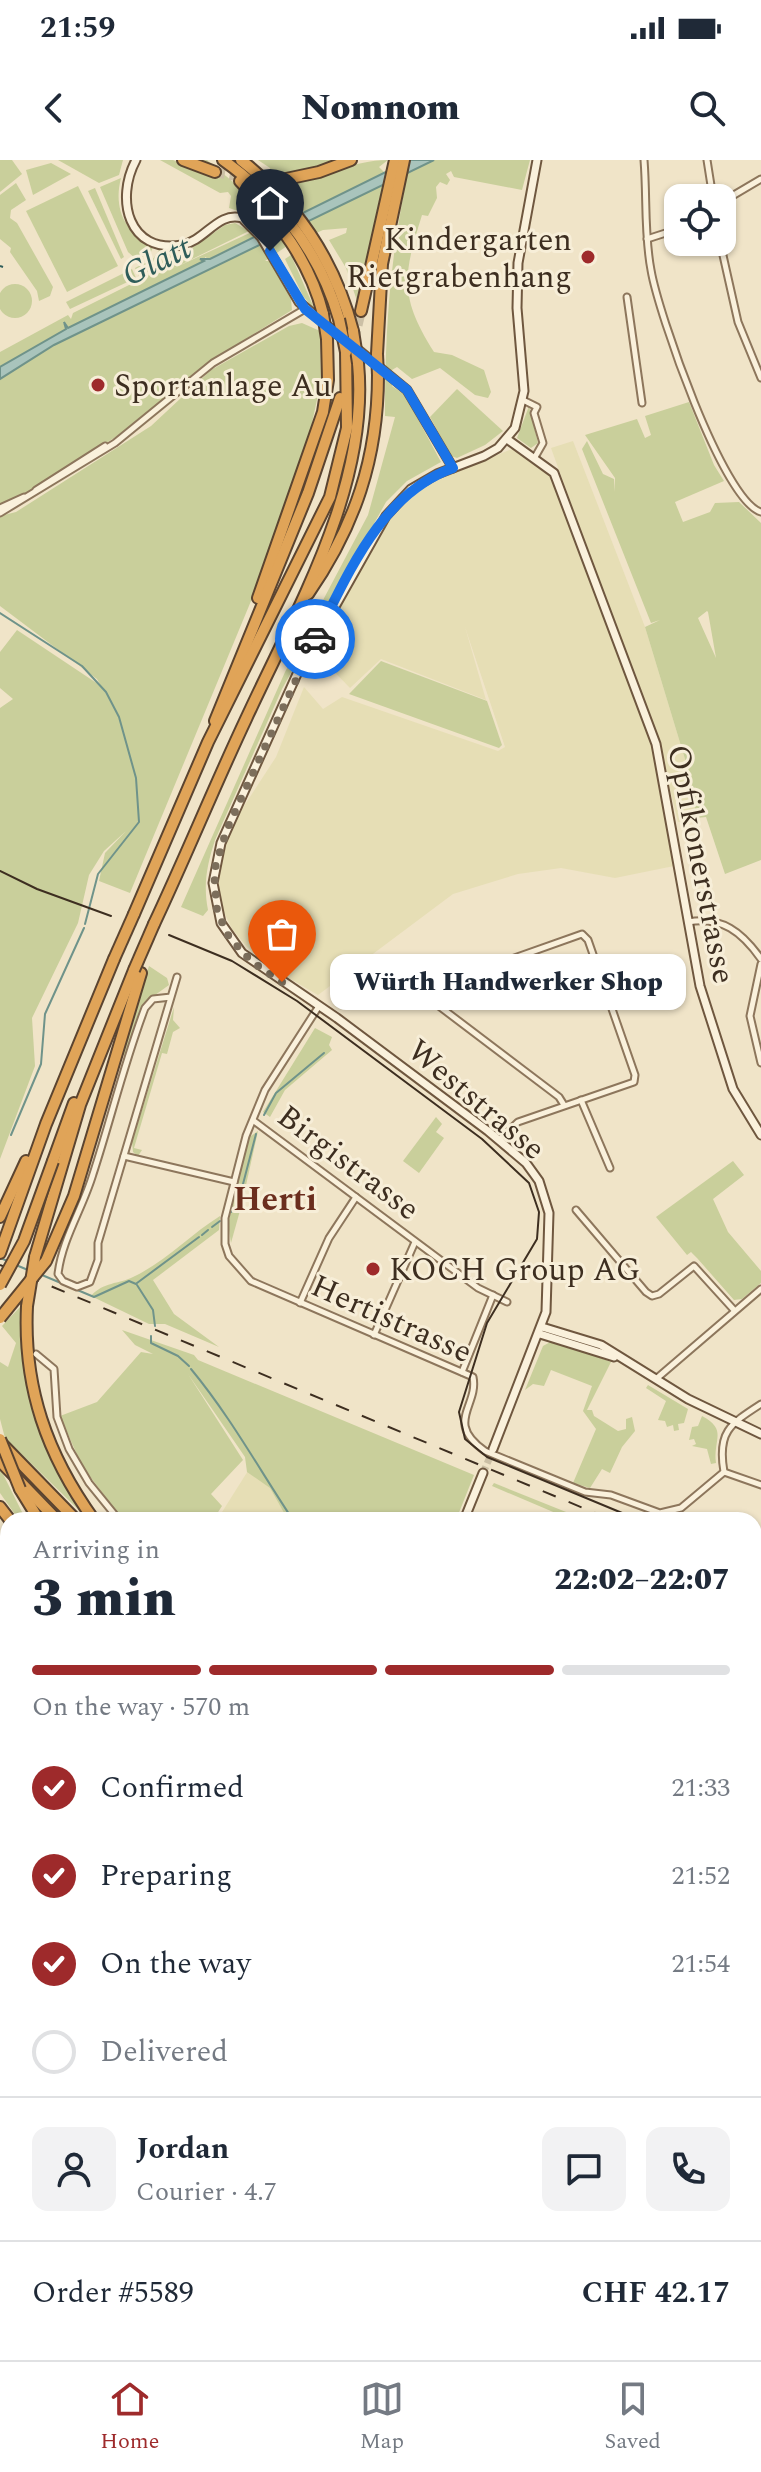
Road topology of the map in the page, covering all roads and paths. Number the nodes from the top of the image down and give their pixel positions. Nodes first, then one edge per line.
1 (136, 160) edge
2 (183, 160) edge
3 (214, 160) edge
4 (223, 160) edge
5 (241, 160) edge
6 (351, 160) edge
7 (395, 160) edge
8 (404, 160) edge
9 (537, 160) edge
10 (644, 160) edge
11 (707, 160) edge
12 (215, 172) tunnel mouth
13 (286, 179) tunnel mouth
14 (761, 179) edge
15 (711, 184) edge
16 (392, 193) junction
17 (736, 194) edge
18 (275, 204) junction
19 (664, 234) edge
20 (647, 239) junction
21 (307, 247) junction
22 (723, 256) edge
23 (627, 297) dead end
24 (305, 309) junction
25 (361, 311) tunnel mouth
26 (761, 378) edge
27 (340, 398) dead end
28 (523, 400) junction
29 (642, 403) dead end
30 (507, 439) junction
31 (535, 457) junction
32 (453, 468) junction
33 (0, 510) edge
34 (761, 512) edge
35 (300, 605) junction
36 (240, 657) junction
37 (208, 742) junction
38 (687, 922) junction
39 (761, 962) edge
40 (137, 971) junction
41 (177, 977) dead end
42 (171, 997) junction
43 (319, 1006) junction
44 (97, 1053) junction
45 (761, 1063) edge
46 (581, 1100) junction
47 (564, 1105) junction
48 (254, 1121) junction
49 (46, 1124) junction
50 (761, 1135) edge
51 (499, 1140) junction
52 (124, 1156) junction
53 (610, 1168) dead end
54 (234, 1182) junction
55 (356, 1197) junction
56 (576, 1210) dead end
57 (0, 1217) edge
58 (415, 1242) junction
59 (0, 1253) edge
60 (0, 1285) edge
61 (761, 1289) edge
62 (493, 1295) junction
63 (507, 1302) dead end
64 (300, 1303) junction
65 (734, 1310) junction
66 (0, 1318) edge
67 (541, 1331) junction
68 (374, 1335) junction
69 (36, 1354) dead end
70 (462, 1372) junction
71 (655, 1380) junction
72 (761, 1404) edge
73 (733, 1422) junction
74 (761, 1434) edge
75 (0, 1441) edge
76 (493, 1449) tunnel mouth
77 (0, 1461) edge
78 (724, 1472) junction
79 (483, 1473) tunnel mouth
80 (761, 1485) edge
81 (34, 1512) edge
82 (49, 1512) edge
83 (68, 1512) edge
84 (89, 1512) edge
85 (113, 1512) edge
86 (467, 1512) edge
87 (657, 1512) edge
88 (664, 1512) edge

1 - 24 main road
2 - 12 highway
3 - 18 highway
4 - 18 highway
5 - 18 highway
6 - 13 highway
7 - 16 highway
8 - 16 highway
9 - 28 main road
10 - 20 street
11 - 15 street
14 - 17 street
16 - 25 highway
16 - 35 highway, bridge
18 - 21 highway
19 - 20 street
20 - 34 street
21 - 35 highway, bridge
21 - 36 highway, bridge
21 - 37 highway, bridge
22 - 26 street
23 - 29 street
24 - 32 main road
24 - 33 street
27 - 36 highway
28 - 30 main road
28 - 31 street
30 - 31 main road, Opfikonerstrasse
30 - 32 main road, Weststrasse
31 - 38 main road, Opfikonerstrasse
32 - 43 main road, Weststrasse
35 - 40 highway, bridge
36 - 37 highway
37 - 49 highway, bridge
38 - 39 street
38 - 50 main road, Opfikonerstrasse
39 - 45 street
40 - 44 highway
40 - 66 highway, bridge
41 - 42 street
42 - 52 street
42 - 52 street
43 - 48 street, Hertistrasse
43 - 51 main road, Weststrasse
44 - 60 highway, bridge
44 - 84 highway, bridge
46 - 47 street
46 - 47 street
46 - 53 street
47 - 51 street
48 - 54 street, Hertistrasse
48 - 55 street, Birgistrasse
49 - 57 highway
49 - 59 highway
51 - 67 main road, Weststrasse
52 - 54 street
54 - 64 street, Hertistrasse
55 - 58 street, Birgistrasse
55 - 64 street
56 - 65 street
58 - 62 street, Birgistrasse
58 - 68 street, Birgistrasse
61 - 65 street
62 - 63 street, Birgistrasse
62 - 70 street
64 - 68 street, Hertistrasse
65 - 71 street
67 - 71 main road
67 - 76 main road, Weststrasse
68 - 70 street, Hertistrasse
69 - 85 street
70 - 87 street, Hertistrasse
71 - 73 main road
72 - 73 street
73 - 74 main road
73 - 78 street
75 - 81 highway, bridge
75 - 83 highway
77 - 82 highway
78 - 80 street
78 - 88 street, Hertistrasse
79 - 86 main road

